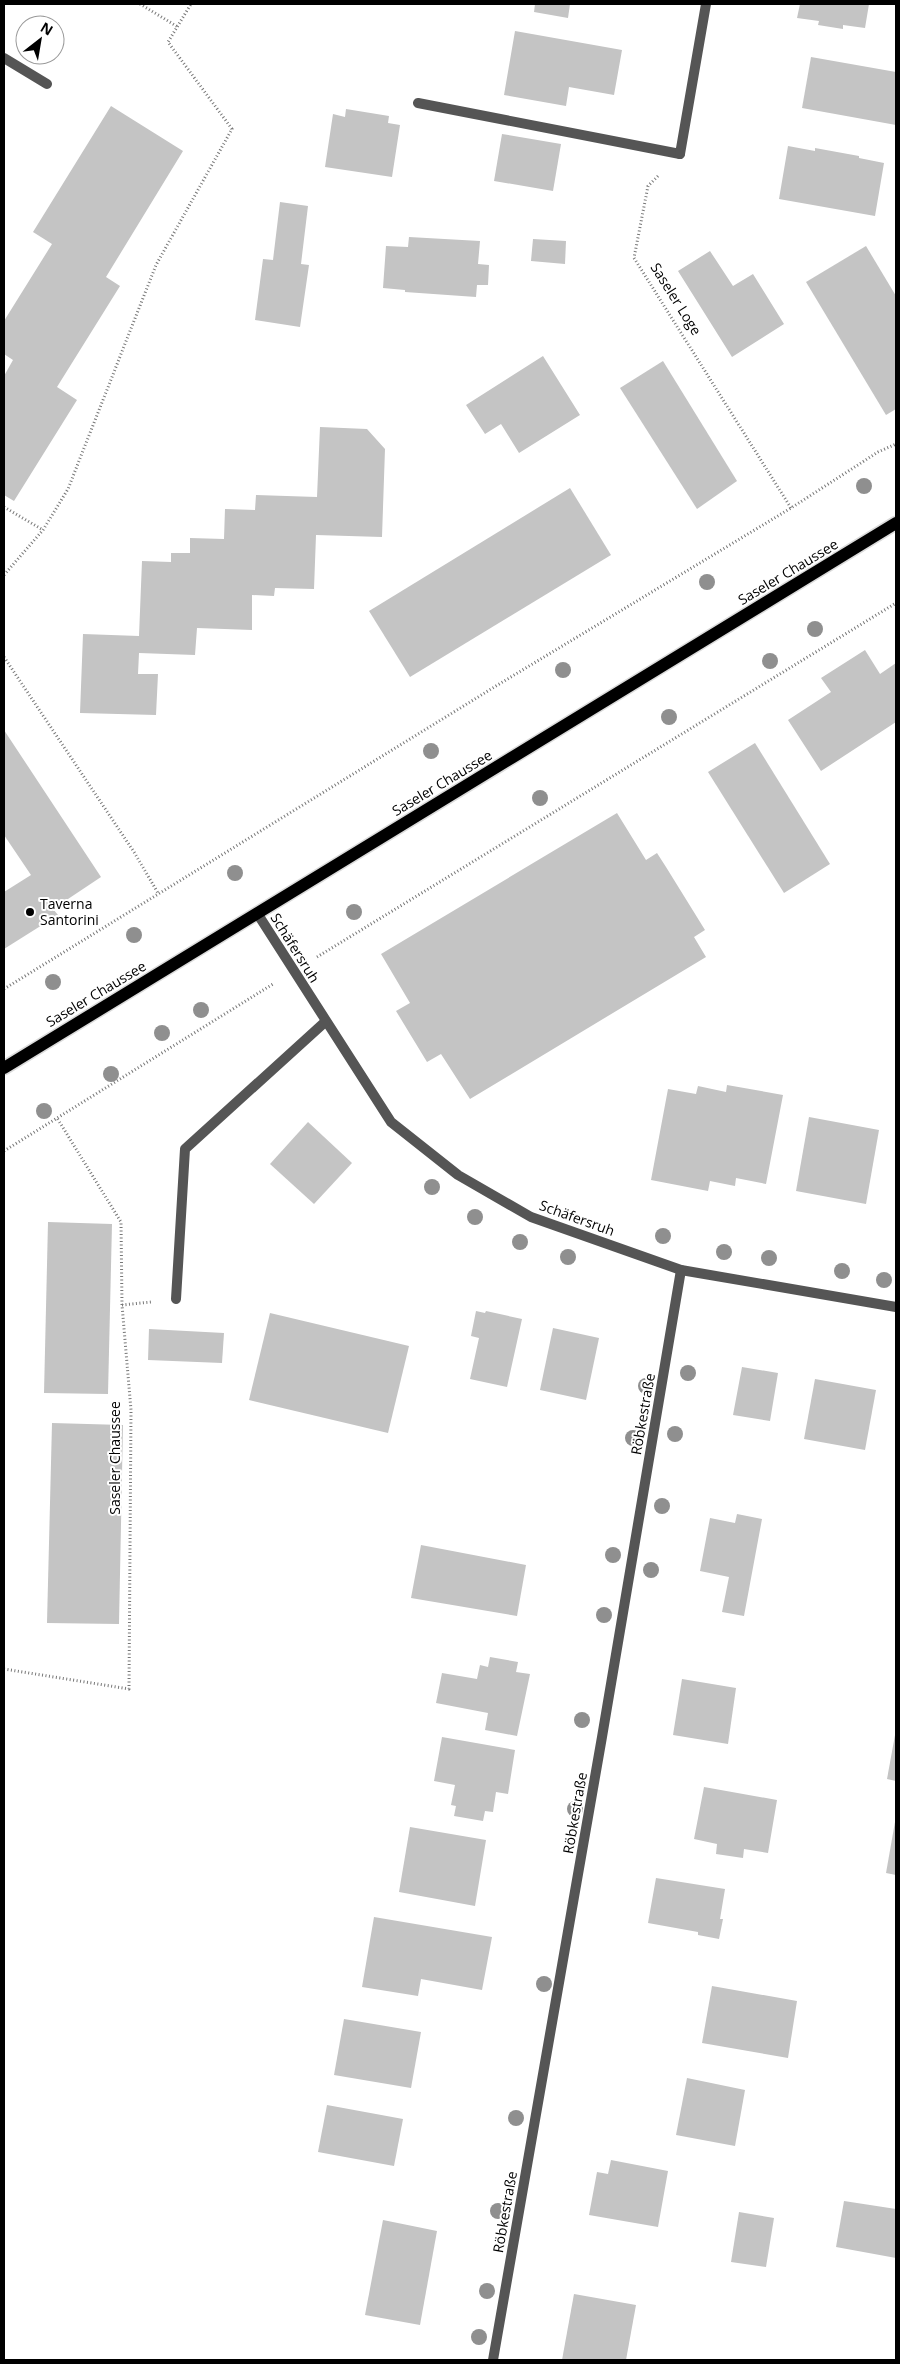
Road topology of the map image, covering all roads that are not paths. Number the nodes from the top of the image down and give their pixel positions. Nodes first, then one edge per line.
1 (706, 4) edge
2 (4, 58) edge
3 (47, 84) dead end
4 (418, 103) dead end
5 (896, 523) edge
6 (257, 913) junction
7 (325, 1022) junction
8 (4, 1068) edge
9 (681, 1270) junction
10 (176, 1299) dead end
11 (896, 1308) edge
12 (493, 2360) edge

1 - 4 street
2 - 3 street
5 - 6 main road, Saseler Chaussee
6 - 7 street, Schäfersruh
6 - 8 main road, Saseler Chaussee
7 - 9 street, Schäfersruh
7 - 10 street
9 - 11 street, Schäfersruh
9 - 12 street, Röbkestraße

